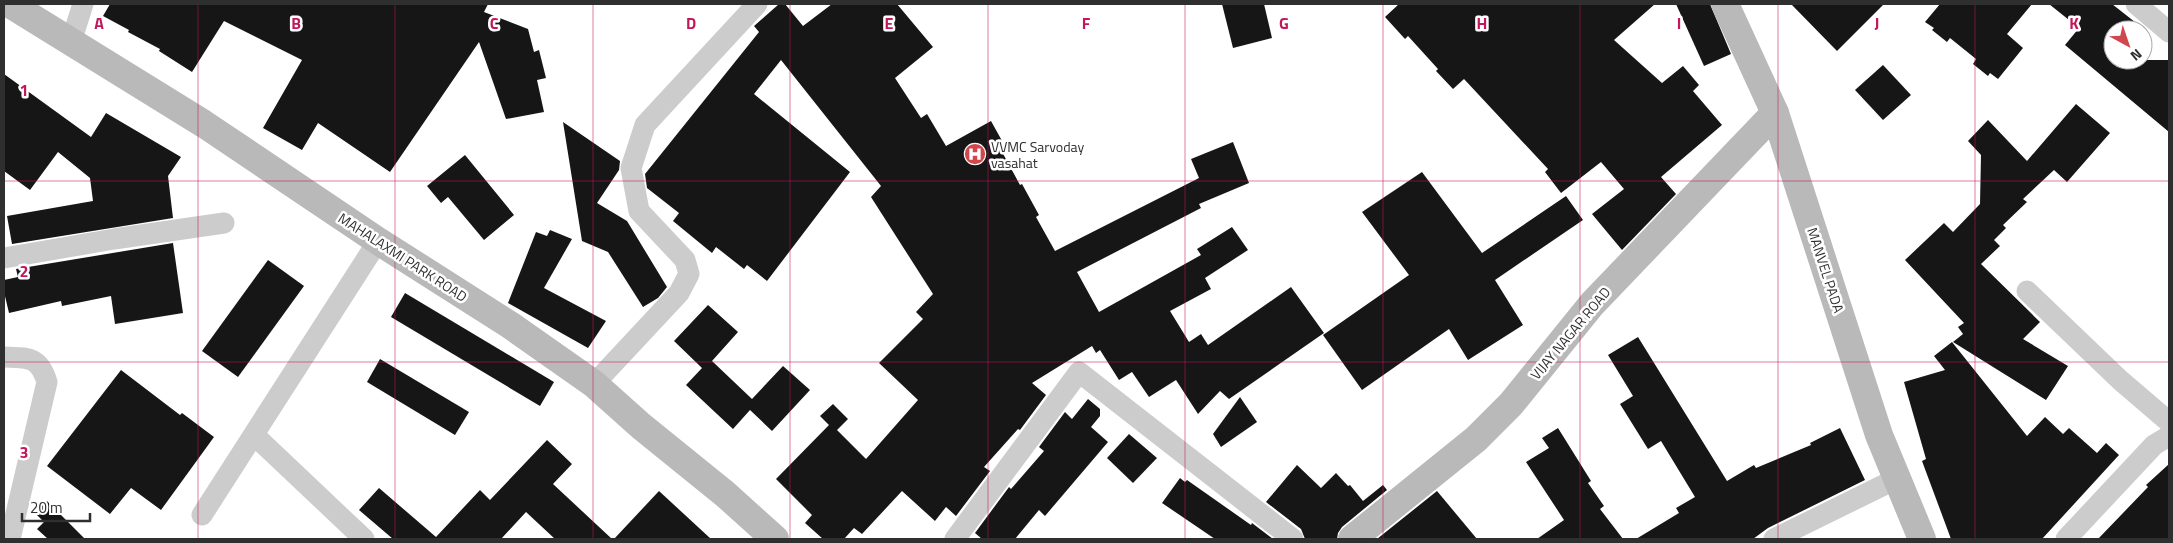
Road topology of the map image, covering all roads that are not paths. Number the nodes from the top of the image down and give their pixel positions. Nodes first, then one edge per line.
1 (10, 4) edge
2 (83, 4) edge
3 (757, 4) edge
4 (1725, 4) edge
5 (2136, 4) edge
6 (2169, 32) edge
7 (71, 42) junction
8 (1775, 113) junction
9 (224, 222) dead end
10 (378, 241) junction
11 (4, 258) edge
12 (2027, 291) dead end
13 (4, 357) edge
14 (594, 384) junction
15 (2169, 422) edge
16 (254, 435) junction
17 (2169, 436) edge
18 (1896, 479) junction
19 (202, 515) dead end
20 (10, 539) edge
21 (364, 539) edge
22 (775, 539) edge
23 (955, 539) edge
24 (1293, 539) edge
25 (1352, 539) edge
26 (1774, 539) edge
27 (1922, 539) edge
28 (2066, 539) edge

1 - 7 street, MAHALAXMI PARK ROAD
2 - 7 street
3 - 14 street
4 - 8 street, MANVEL PADA
5 - 6 street
7 - 10 street, MAHALAXMI PARK ROAD
8 - 18 street, MANVEL PADA
8 - 25 street, VIJAY NAGAR ROAD
9 - 11 street
10 - 14 street, MAHALAXMI PARK ROAD
10 - 16 street
12 - 15 street
13 - 20 street
14 - 22 street, MAHALAXMI PARK ROAD
16 - 19 street
16 - 21 street
17 - 28 street
18 - 26 street
18 - 27 street, MANVEL PADA
23 - 24 street

